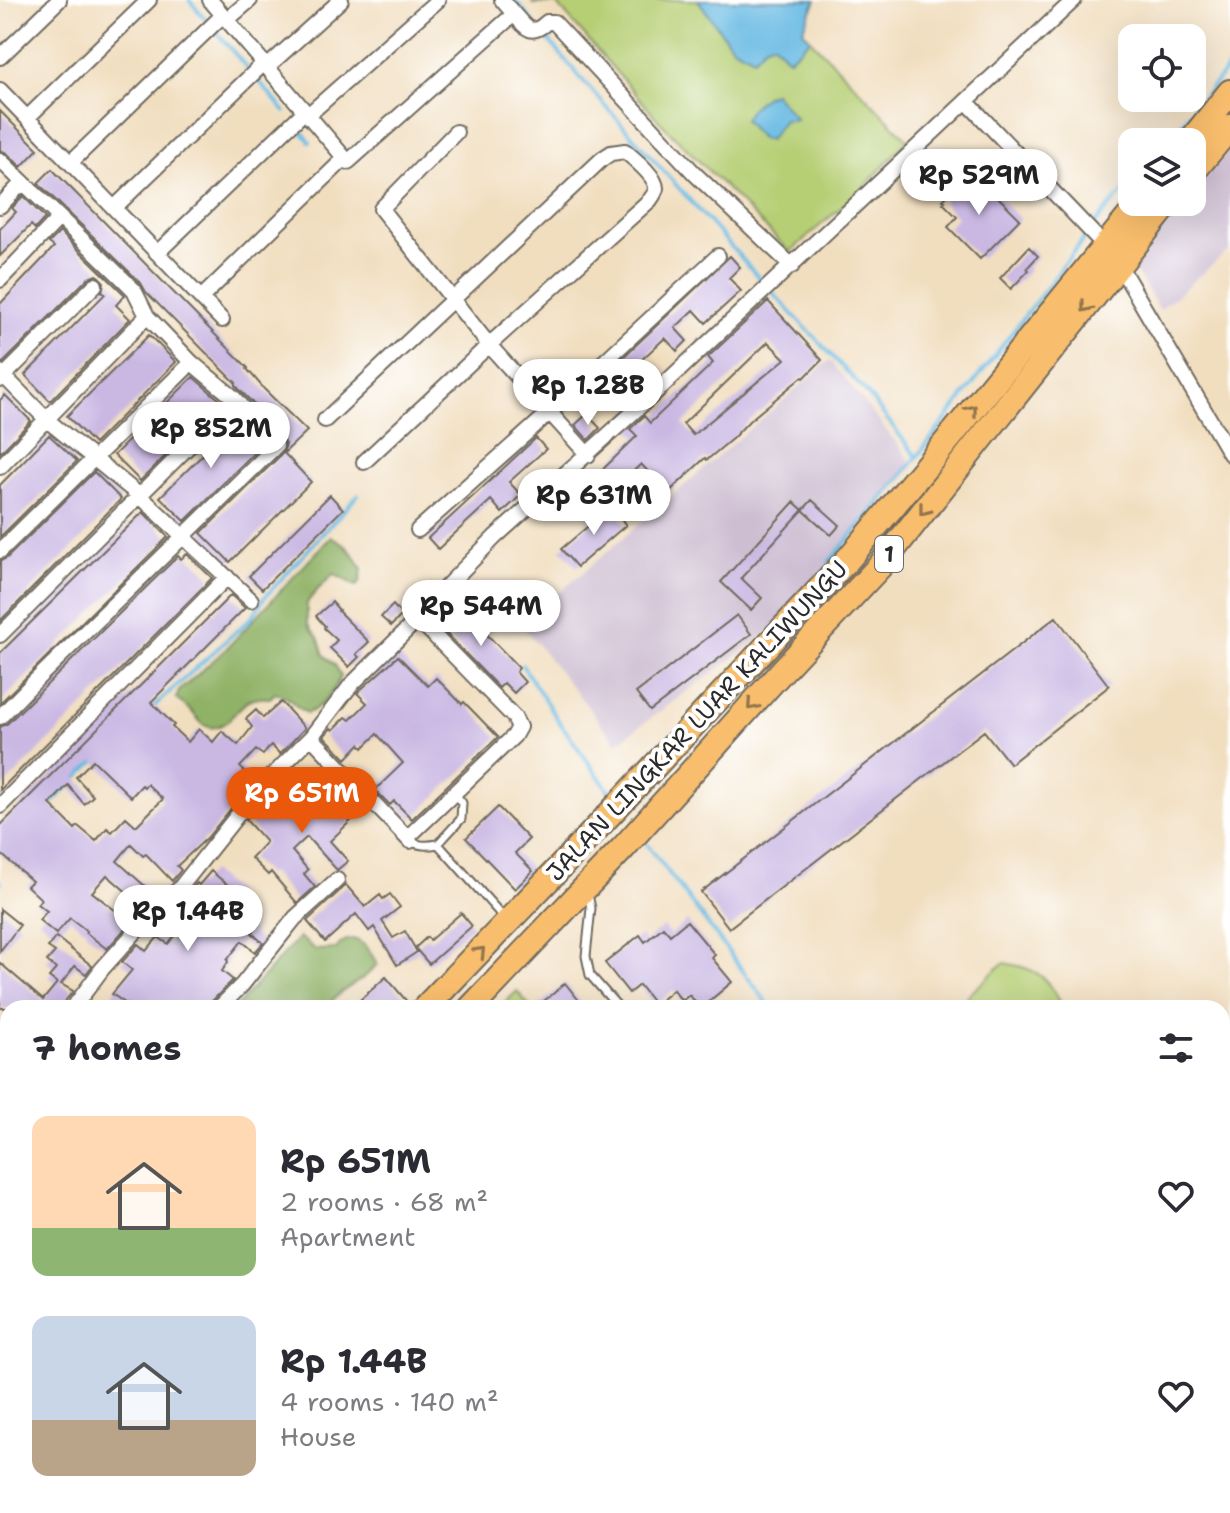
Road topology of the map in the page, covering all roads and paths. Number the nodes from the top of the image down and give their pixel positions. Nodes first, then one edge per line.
1 (59, 0) edge
2 (149, 0) edge
3 (210, 0) edge
4 (250, 0) edge
5 (341, 0) edge
6 (438, 0) edge
7 (502, 0) edge
8 (1074, 0) edge
9 (514, 14) junction
10 (225, 18) junction
11 (0, 57) edge
12 (265, 65) junction
13 (0, 90) edge
14 (1230, 92) edge
15 (966, 101) junction
16 (306, 113) junction
17 (27, 118) junction
18 (1230, 127) edge
19 (1201, 128) edge
20 (456, 132) dead end
21 (1206, 156) edge
22 (345, 158) junction
23 (0, 160) edge
24 (70, 163) junction
25 (23, 182) junction
26 (0, 206) edge
27 (114, 208) junction
28 (1127, 216) edge
29 (1146, 216) edge
30 (59, 218) junction
31 (1101, 243) junction
32 (157, 253) junction
33 (718, 256) dead end
34 (792, 266) junction
35 (0, 280) edge
36 (95, 285) dead end
37 (201, 298) junction
38 (453, 300) junction
39 (147, 316) junction
40 (222, 320) dead end
41 (489, 345) junction
42 (185, 369) dead end
43 (1, 376) edge
44 (225, 410) dead end
45 (550, 412) junction
46 (47, 420) junction
47 (325, 420) dead end
48 (1230, 454) edge
49 (588, 455) junction
50 (93, 459) junction
51 (364, 462) dead end
52 (0, 467) edge
53 (140, 496) junction
54 (418, 530) dead end
55 (184, 536) junction
56 (0, 551) edge
57 (227, 577) junction
58 (251, 600) dead end
59 (418, 619) junction
60 (0, 635) edge
61 (0, 717) edge
62 (311, 737) junction
63 (454, 793) junction
64 (0, 806) edge
65 (408, 840) junction
66 (438, 844) junction
67 (564, 863) junction
68 (337, 880) dead end
69 (586, 887) junction
70 (508, 923) junction
71 (80, 1000) edge
72 (227, 1000) edge
73 (433, 1000) edge
74 (479, 1000) edge
75 (612, 1000) edge

1 - 11 street
2 - 17 street
3 - 10 street
4 - 10 street
5 - 12 street
6 - 16 street
7 - 9 street
8 - 15 street
9 - 22 street
9 - 34 street
10 - 12 street
10 - 24 street
12 - 16 street
12 - 27 street
13 - 17 street
14 - 19 highway
15 - 31 street
15 - 34 street
16 - 22 street
16 - 32 street
17 - 24 street
18 - 21 highway
20 - 38 street
22 - 37 street
23 - 25 street
24 - 27 street
25 - 26 street
25 - 30 street
27 - 32 street
28 - 31 highway, JALAN LINGKAR LUAR KALIWUNGU / 1
29 - 31 highway, JALAN LINGKAR LUAR KALIWUNGU / 1
30 - 35 street
30 - 39 street
31 - 48 street
67 -> 31 highway, JALAN LINGKAR LUAR KALIWUNGU / 1
31 -> 69 highway, JALAN LINGKAR LUAR KALIWUNGU / 1
32 - 37 street
33 - 45 street
34 - 49 street
36 - 43 street
37 - 40 street
38 - 41 street
38 - 41 street
38 - 47 street
39 - 46 street
39 - 55 street
41 - 45 street
41 - 51 street
42 - 50 street
43 - 46 street
44 - 53 street
45 - 49 street
45 - 54 street
46 - 50 street
46 - 52 street
49 - 59 street
50 - 53 street
50 - 56 street
53 - 55 street
53 - 60 street
55 - 57 street
55 - 61 street
57 - 58 street
57 - 64 street
59 - 62 street
59 - 63 street
62 - 65 street
62 - 71 street
63 - 65 street
63 - 66 lane
65 - 66 lane
66 - 70 lane
67 - 69 lane
67 - 70 highway, JALAN LINGKAR LUAR KALIWUNGU / 1
68 - 72 street
69 - 74 highway, JALAN LINGKAR LUAR KALIWUNGU / 1
69 - 75 lane
73 -> 70 highway, JALAN LINGKAR LUAR KALIWUNGU / 1

